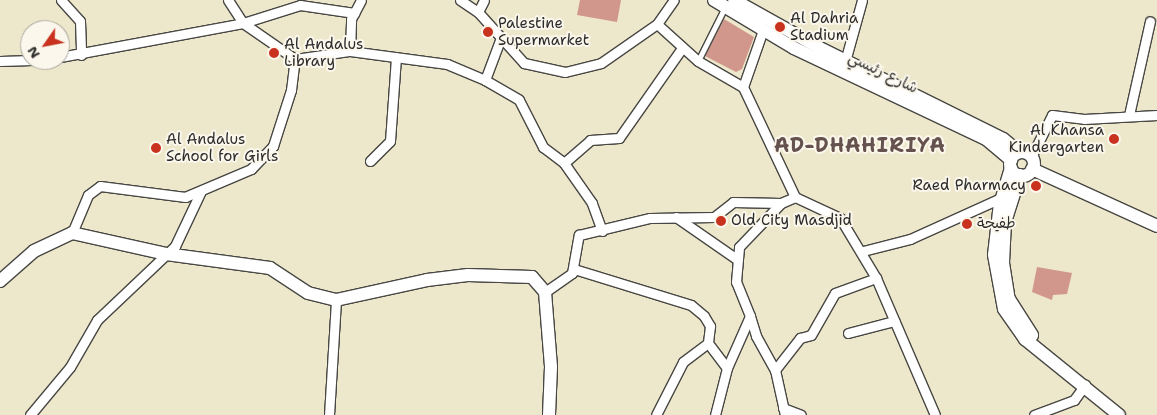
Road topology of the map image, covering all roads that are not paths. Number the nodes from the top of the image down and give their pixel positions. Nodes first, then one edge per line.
1 (61, 0) edge
2 (228, 0) edge
3 (361, 0) edge
4 (460, 0) edge
5 (484, 0) edge
6 (674, 0) edge
7 (862, 0) edge
8 (725, 2) edge
9 (478, 12) junction
10 (354, 13) junction
11 (1150, 21) dead end
12 (243, 22) junction
13 (657, 24) junction
14 (763, 30) junction
15 (500, 40) junction
16 (682, 48) junction
17 (350, 51) junction
18 (81, 55) junction
19 (70, 56) edge
20 (396, 57) junction
21 (295, 59) junction
22 (20, 60) edge
23 (0, 61) edge
24 (698, 61) junction
25 (842, 66) junction
26 (485, 80) junction
27 (744, 87) junction
28 (1129, 115) junction
29 (1157, 115) edge
30 (370, 161) dead end
31 (564, 163) junction
32 (1021, 164) junction
33 (201, 192) junction
34 (794, 196) junction
35 (1001, 198) junction
36 (781, 203) junction
37 (676, 217) junction
38 (1157, 226) edge
39 (602, 231) junction
40 (72, 233) junction
41 (863, 251) junction
42 (166, 254) junction
43 (738, 260) junction
44 (574, 269) junction
45 (876, 278) junction
46 (0, 281) edge
47 (545, 292) junction
48 (336, 300) junction
49 (750, 316) junction
50 (894, 321) junction
51 (848, 333) dead end
52 (708, 343) junction
53 (728, 368) junction
54 (775, 370) junction
55 (1085, 384) junction
56 (784, 411) edge
57 (717, 414) edge
58 (30, 415) edge
59 (329, 415) edge
60 (549, 415) edge
61 (656, 415) edge
62 (801, 415) edge
63 (935, 415) edge
64 (1034, 415) edge
65 (1119, 415) edge
66 (1128, 415) edge

1 - 18 street
2 - 12 street
3 - 10 street
4 - 9 street
5 - 9 street
6 - 13 street
7 - 25 street
8 - 14 main road, شارع رئيسي
8 - 24 lane
8 - 25 main road, شارع رئيسي
9 - 15 street
10 - 12 street
10 - 17 street
11 - 28 street
12 - 18 street
12 - 21 street
13 - 15 street
13 - 16 street
14 - 25 main road, شارع رئيسي
14 - 27 street
15 - 26 street
16 - 24 street
16 - 31 street
17 - 20 street
17 - 21 street
18 - 19 street
20 - 26 street
20 - 30 street
21 - 33 street
22 - 23 street
24 - 27 street
25 - 32 main road, شارع رئيسي
26 - 31 street
27 - 34 street
28 - 29 street
28 - 32 street
31 - 39 street
32 - 35 main road
32 - 38 main road, شارع رئيسي
32 - 66 main road
33 - 40 street
33 - 42 street
34 - 36 street
34 - 41 street
35 - 41 street
35 - 55 main road
36 - 37 street
36 - 43 street
37 - 39 street
37 - 43 street
39 - 44 street
40 - 42 main road
40 - 46 main road
41 - 45 street
42 - 48 main road
42 - 58 street
43 - 49 street
44 - 47 street
44 - 52 street
45 - 50 street
45 - 54 street
47 - 48 main road
47 - 60 main road
48 - 59 street
49 - 53 street
49 - 54 street
50 - 51 street
50 - 63 street
52 - 53 street
52 - 61 street
53 - 57 street
54 - 56 street
55 - 64 street
55 - 65 main road
56 - 62 street

